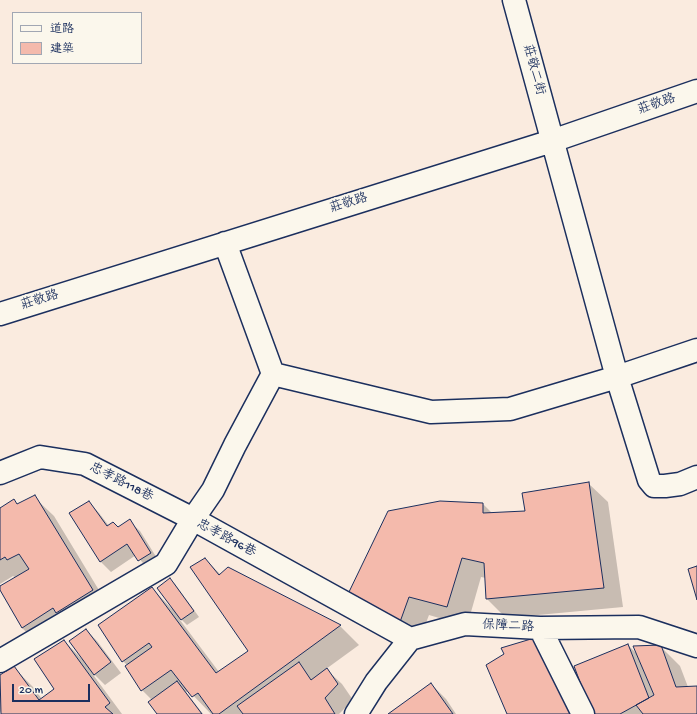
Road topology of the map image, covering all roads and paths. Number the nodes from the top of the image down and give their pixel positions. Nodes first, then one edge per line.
1 (514, 0) edge
2 (697, 92) edge
3 (552, 141) junction
4 (224, 243) junction
5 (0, 314) edge
6 (697, 350) edge
7 (273, 374) junction
8 (617, 377) junction
9 (0, 473) edge
10 (697, 477) edge
11 (193, 519) junction
12 (540, 628) junction
13 (410, 639) junction
14 (697, 646) edge
15 (0, 661) edge
16 (356, 714) edge
17 (583, 714) edge

1 - 3 street, 莊敬二街
2 - 3 street, 莊敬路
3 - 4 street, 莊敬路
3 - 8 street, 莊敬二街
4 - 5 street, 莊敬路
4 - 7 street
6 - 8 street
7 - 8 street
7 - 11 street
8 - 10 street, 莊敬二街
9 - 11 street, 忠孝路118巷
11 - 13 street, 忠孝路96巷
11 - 15 street, 忠孝路96巷
12 - 13 street, 保障二路
12 - 14 street, 保障二路
12 - 17 street
13 - 16 street

